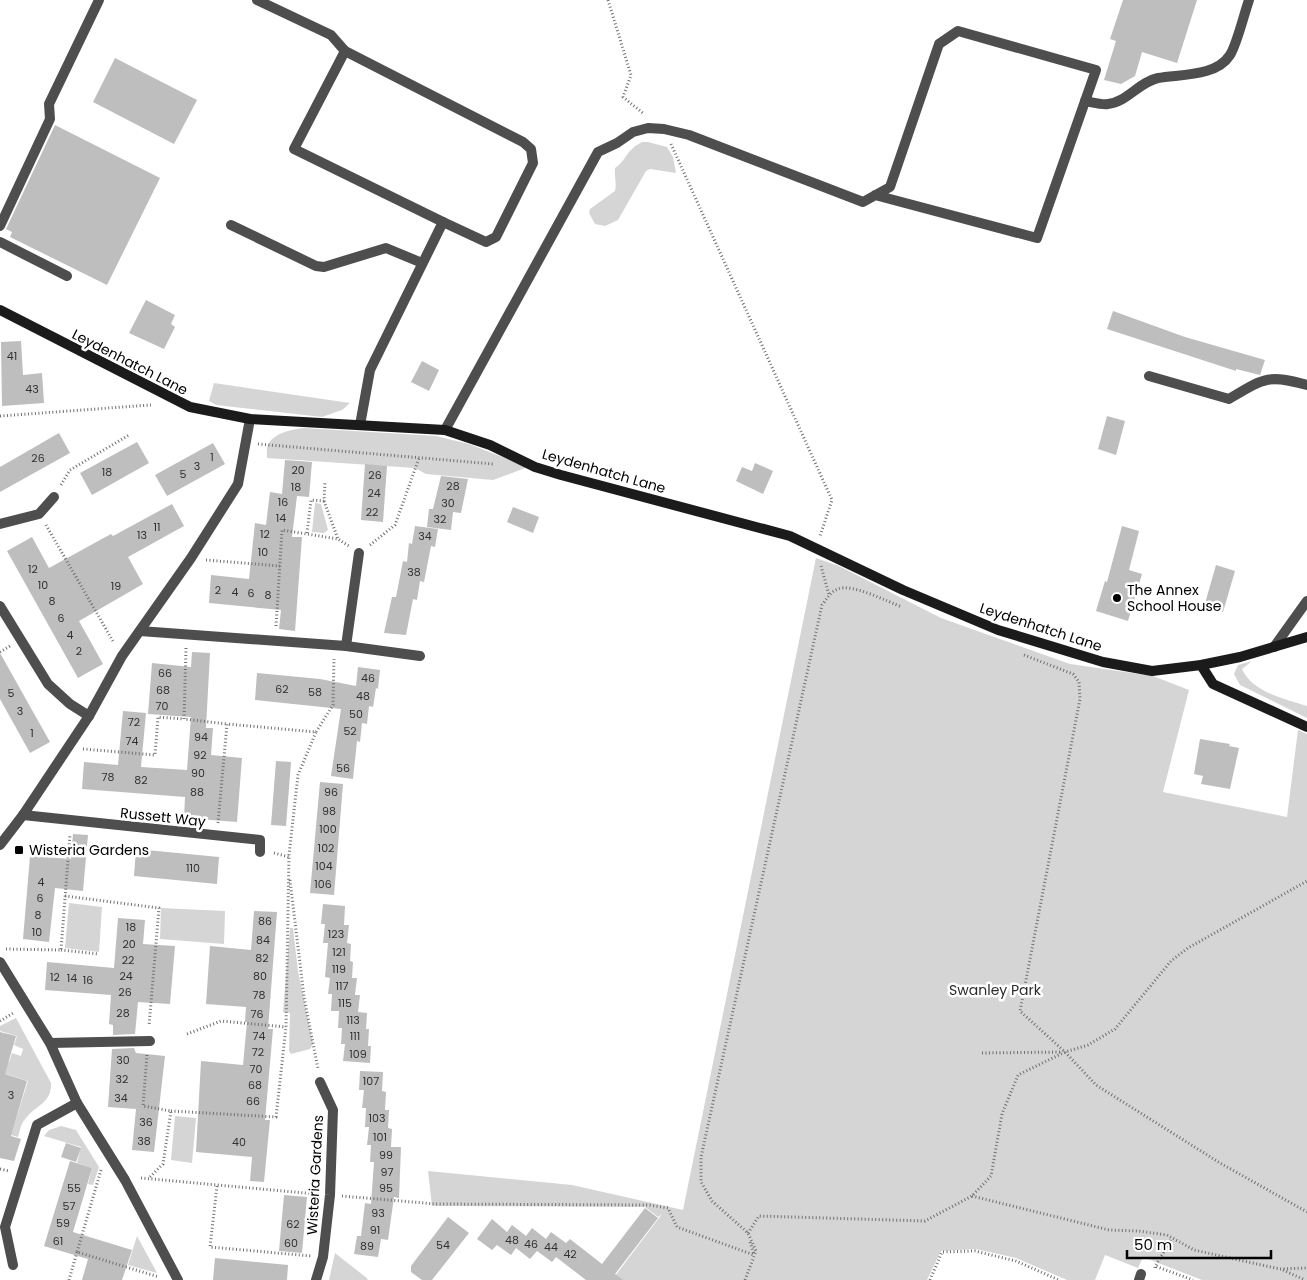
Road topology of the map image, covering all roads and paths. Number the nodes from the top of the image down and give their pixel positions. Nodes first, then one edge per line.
1 (99, 0) edge
2 (257, 0) edge
3 (608, 0) edge
4 (1249, 0) edge
5 (345, 51) junction
6 (1085, 101) junction
7 (664, 129) junction
8 (875, 195) junction
9 (443, 222) junction
10 (231, 225) dead end
11 (0, 226) edge
12 (0, 242) edge
13 (422, 263) junction
14 (67, 276) dead end
15 (0, 310) edge
16 (1149, 376) dead end
17 (1307, 385) edge
18 (179, 403) junction
19 (0, 416) edge
20 (250, 419) junction
21 (360, 425) junction
22 (445, 430) junction
23 (129, 435) dead end
24 (245, 441) junction
25 (419, 458) junction
26 (502, 466) dead end
27 (325, 482) dead end
28 (54, 496) joint
29 (324, 501) junction
30 (39, 514) junction
31 (0, 524) edge
32 (307, 533) junction
33 (338, 539) junction
34 (816, 548) junction
35 (359, 553) junction
36 (191, 558) junction
37 (280, 566) junction
38 (828, 595) junction
39 (1307, 601) edge
40 (0, 606) edge
41 (910, 611) dead end
42 (140, 631) junction
43 (187, 636) junction
44 (1307, 638) edge
45 (275, 642) junction
46 (335, 645) junction
47 (346, 646) junction
48 (1274, 647) junction
49 (1019, 653) dead end
50 (122, 656) junction
51 (420, 656) dead end
52 (1202, 665) junction
53 (89, 716) junction
54 (184, 719) junction
55 (228, 724) junction
56 (1307, 727) edge
57 (316, 732) junction
58 (68, 748) junction
59 (23, 815) junction
60 (71, 821) junction
61 (217, 836) junction
62 (0, 845) edge
63 (260, 852) joint
64 (289, 855) junction
65 (1307, 881) edge
66 (65, 896) junction
67 (0, 949) edge
68 (61, 950) junction
69 (99, 954) dead end
70 (0, 962) edge
71 (286, 1026) junction
72 (187, 1034) dead end
73 (149, 1041) junction
74 (50, 1043) junction
75 (1065, 1052) junction
76 (982, 1053) dead end
77 (320, 1082) joint
78 (77, 1103) junction
79 (171, 1111) junction
80 (107, 1150) junction
81 (149, 1178) junction
82 (124, 1180) junction
83 (217, 1186) junction
84 (330, 1195) junction
85 (972, 1196) junction
86 (1307, 1212) edge
87 (748, 1233) junction
88 (1172, 1238) junction
89 (77, 1252) junction
90 (754, 1255) junction
91 (323, 1257) junction
92 (13, 1265) dead end
93 (1156, 1266) junction
94 (1307, 1268) edge
95 (1280, 1269) junction
96 (160, 1277) dead end
97 (1140, 1277) edge
98 (69, 1280) edge
99 (178, 1280) edge
100 (316, 1280) edge
101 (745, 1280) edge
102 (930, 1280) edge
103 (1060, 1280) edge
104 (1193, 1280) edge
105 (1305, 1280) edge

1 - 11 street
2 - 5 street
3 - 7 path
4 - 6 street
5 - 9 street
5 - 9 street
6 - 8 street
6 - 8 street
7 - 8 street
7 - 22 street
7 - 34 path
9 - 13 street
10 - 13 street
12 - 14 street
13 - 21 street
15 - 18 street, Leydenhatch Lane
16 - 17 street
18 - 19 path
18 - 20 street, Leydenhatch Lane
20 - 21 street, Leydenhatch Lane
20 - 24 street
21 - 22 street, Leydenhatch Lane
22 - 34 street, Leydenhatch Lane
23 - 28 path
24 - 25 path
24 - 36 street
25 - 26 path
25 - 35 path
27 - 29 path
28 - 30 street
29 - 32 path
29 - 33 path
30 - 31 street
30 - 50 path
32 - 33 path
32 - 37 path
33 - 35 path
34 - 38 path
34 - 52 street, Leydenhatch Lane
35 - 47 street
36 - 37 path
36 - 42 street
37 - 45 path
38 - 41 path
38 - 87 path
39 - 48 street
40 - 53 street
42 - 43 street
42 - 50 street
43 - 45 street
43 - 54 path
44 - 48 street, Leydenhatch Lane
45 - 46 street
46 - 47 street
46 - 57 path
47 - 51 street
48 - 52 street, Leydenhatch Lane
49 - 75 path
50 - 53 street
52 - 56 street
53 - 58 street
54 - 55 path
54 - 58 path
55 - 57 path
55 - 61 path
57 - 64 path
58 - 59 street
59 - 60 street, Russett Way
59 - 62 street
60 - 61 street, Russett Way
60 - 66 path
61 - 63 street, Russett Way
63 - 64 path
64 - 71 path
64 - 77 path
65 - 75 path
66 - 68 path
66 - 73 path
67 - 68 path
68 - 69 path
70 - 74 street
71 - 72 path
71 - 79 path
73 - 74 street
73 - 79 path
74 - 78 street
75 - 76 path
75 - 85 path
75 - 86 path
77 - 84 street, Wisteria Gardens
78 - 80 street
78 - 92 street
79 - 81 path
80 - 82 street
80 - 89 path
81 - 82 path
81 - 83 path
82 - 99 street
83 - 84 path
83 - 91 path
84 - 90 path
84 - 91 street, Wisteria Gardens
85 - 87 path
85 - 88 path
87 - 90 path
88 - 93 path
88 - 95 path
89 - 96 path
89 - 98 path
90 - 101 path
91 - 100 street, Wisteria Gardens
93 - 97 path
93 - 104 path
94 - 95 path
95 - 105 path
102 - 103 path

